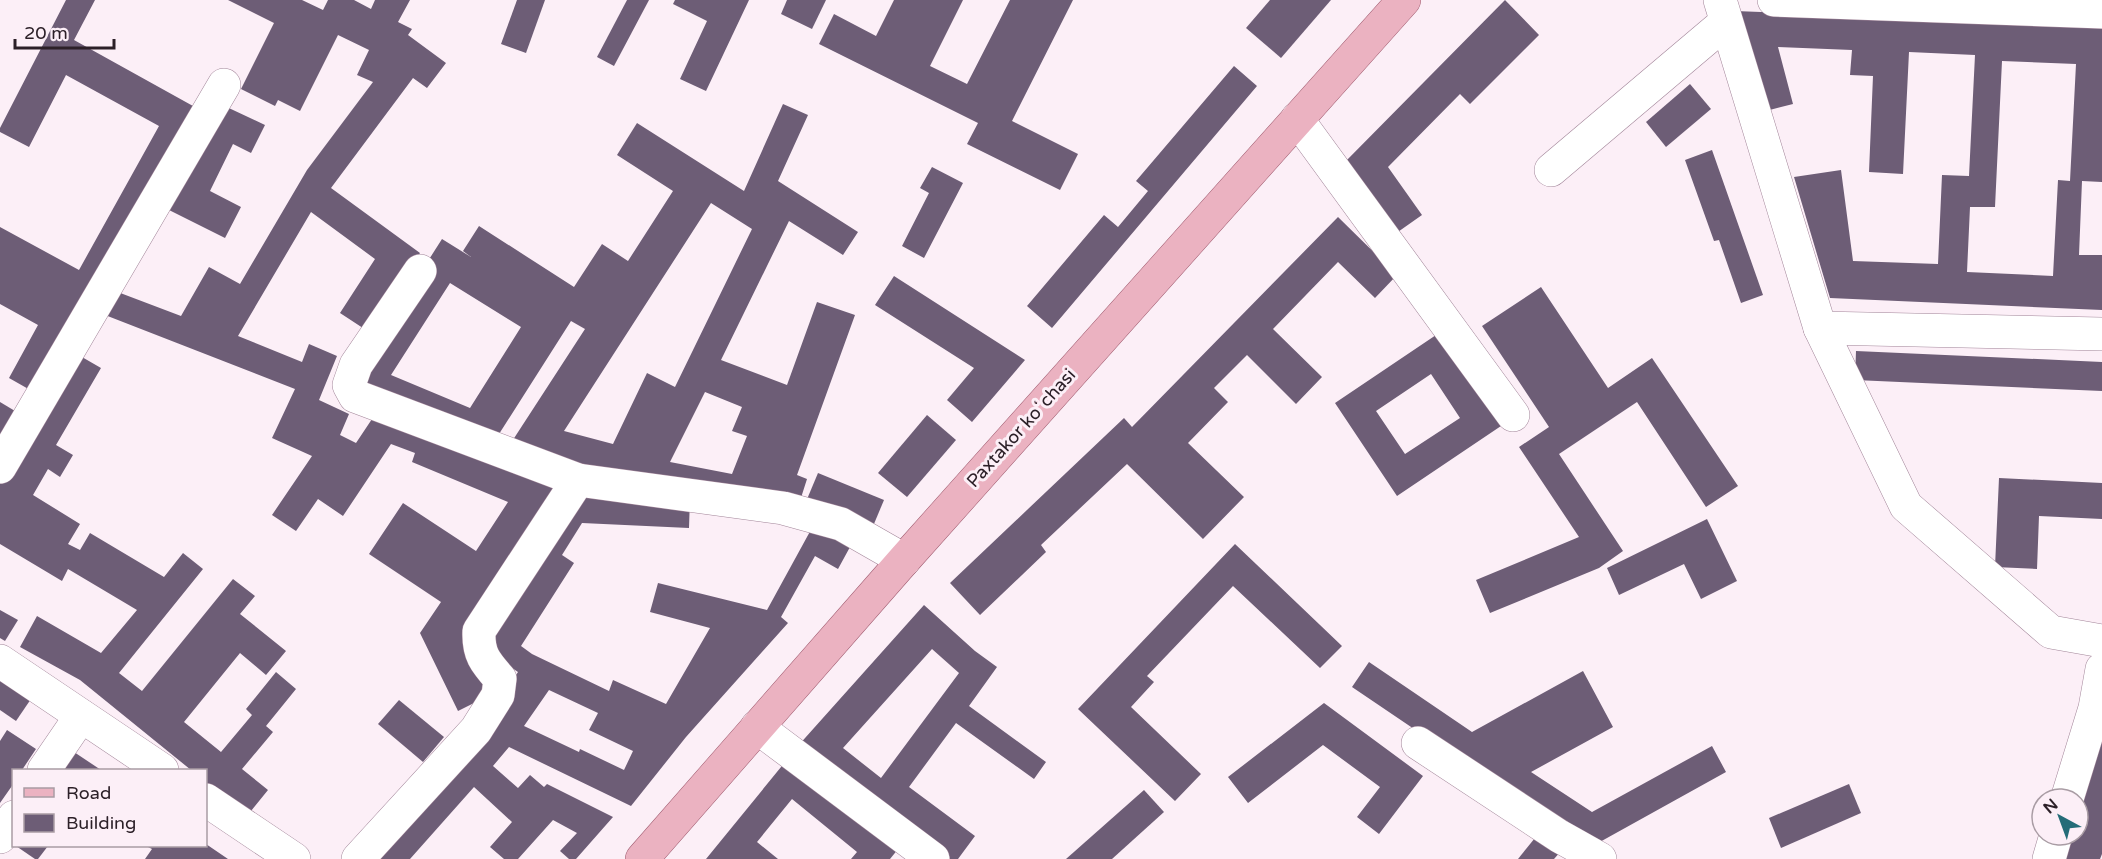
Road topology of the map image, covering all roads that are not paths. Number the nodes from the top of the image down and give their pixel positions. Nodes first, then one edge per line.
1 (1404, 0) edge
2 (1774, 0) edge
3 (1723, 11) edge
4 (2102, 12) edge
5 (224, 85) dead end
6 (1297, 119) junction
7 (1551, 170) dead end
8 (420, 271) dead end
9 (1820, 328) junction
10 (2102, 334) edge
11 (1513, 415) dead end
12 (0, 467) edge
13 (578, 480) junction
14 (904, 560) junction
15 (2102, 641) edge
16 (0, 661) edge
17 (2102, 669) edge
18 (2098, 709) edge
19 (81, 716) junction
20 (758, 727) junction
21 (1418, 743) dead end
22 (45, 769) edge
23 (159, 769) edge
24 (2071, 787) edge
25 (207, 801) edge
26 (12, 820) edge
27 (0, 837) edge
28 (294, 859) edge
29 (358, 859) edge
30 (642, 859) edge
31 (933, 859) edge
32 (1600, 859) edge

1 - 6 main road, Paxtakor koʻchasi
2 - 4 street
3 - 7 street
3 - 9 street
5 - 12 street
6 - 11 street
6 - 14 main road, Paxtakor koʻchasi
8 - 13 street
9 - 10 street
9 - 15 street
13 - 14 street
13 - 29 street
14 - 20 main road, Paxtakor koʻchasi
16 - 19 street
17 - 18 street
18 - 24 street
19 - 22 street
19 - 23 street
20 - 30 main road, Paxtakor koʻchasi
20 - 31 street
21 - 32 street
25 - 28 street
26 - 27 street

